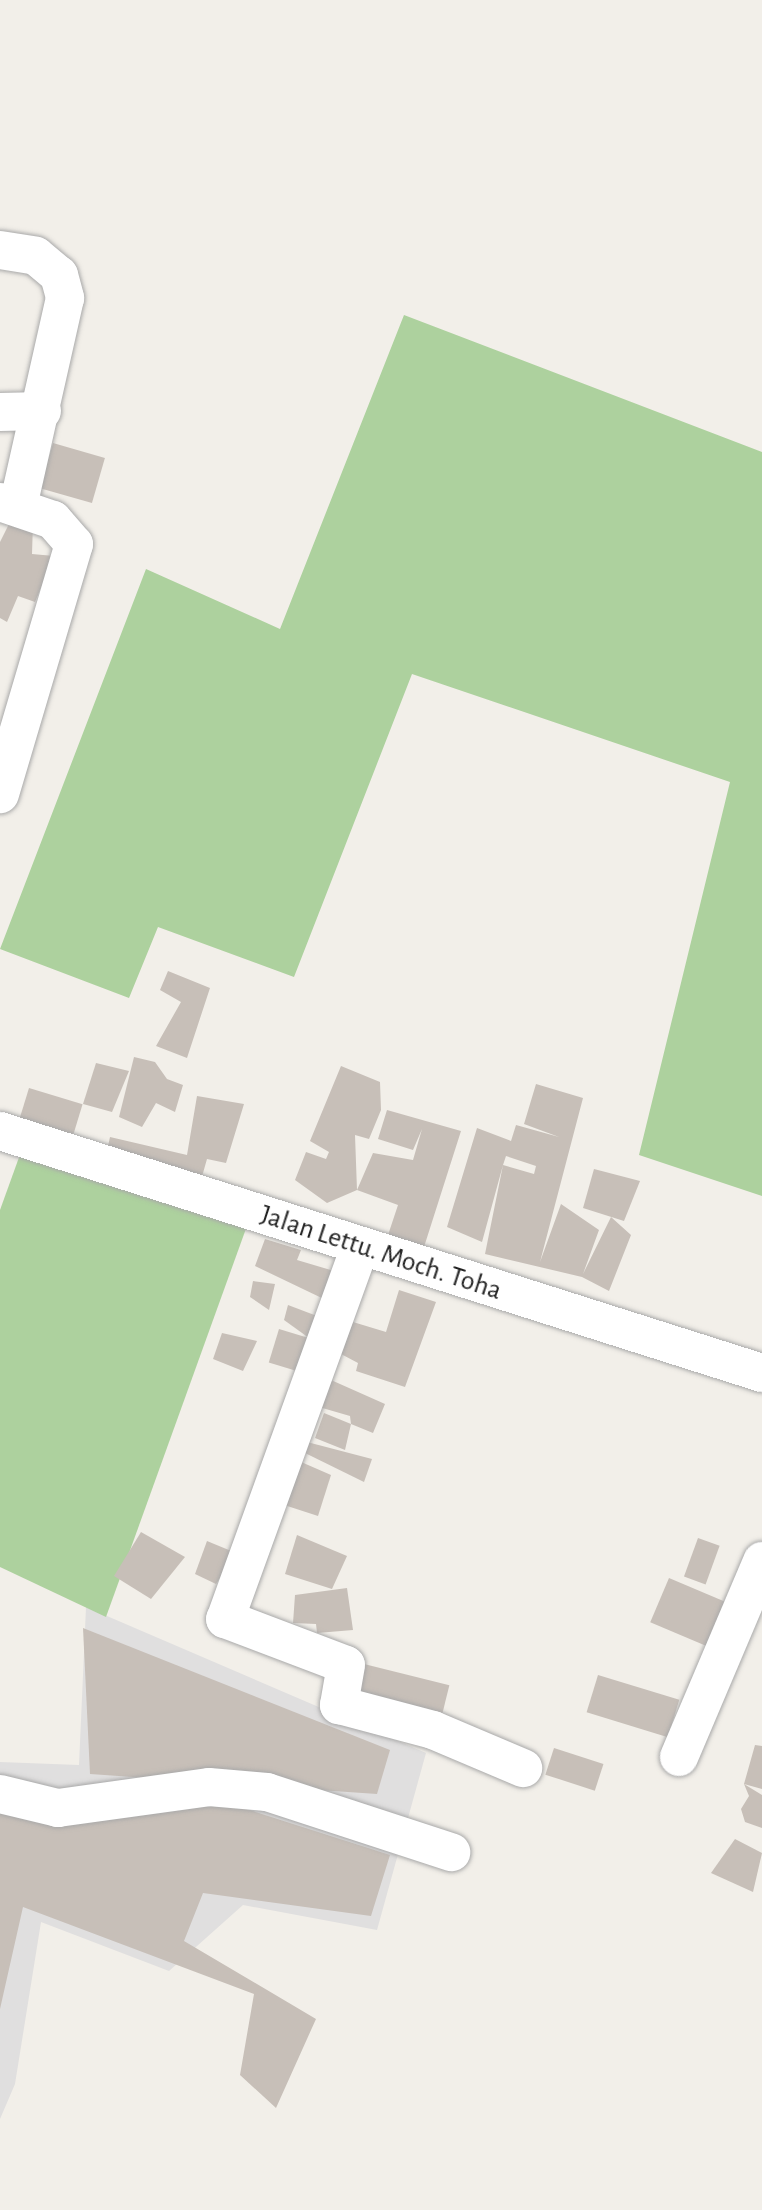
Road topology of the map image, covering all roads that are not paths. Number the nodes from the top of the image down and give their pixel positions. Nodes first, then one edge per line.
1 (0, 250) edge
2 (42, 411) junction
3 (0, 412) edge
4 (9, 504) edge
5 (0, 794) edge
6 (3, 1142) edge
7 (360, 1247) junction
8 (762, 1373) edge
9 (762, 1561) edge
10 (679, 1757) dead end
11 (523, 1768) dead end
12 (0, 1794) edge
13 (451, 1852) dead end

1 - 2 street
2 - 3 street
2 - 4 street
4 - 5 street
6 - 7 street, Jalan Lettu. Moch. Toha
7 - 8 street, Jalan Lettu. Moch. Toha
7 - 11 street
9 - 10 street
12 - 13 street

